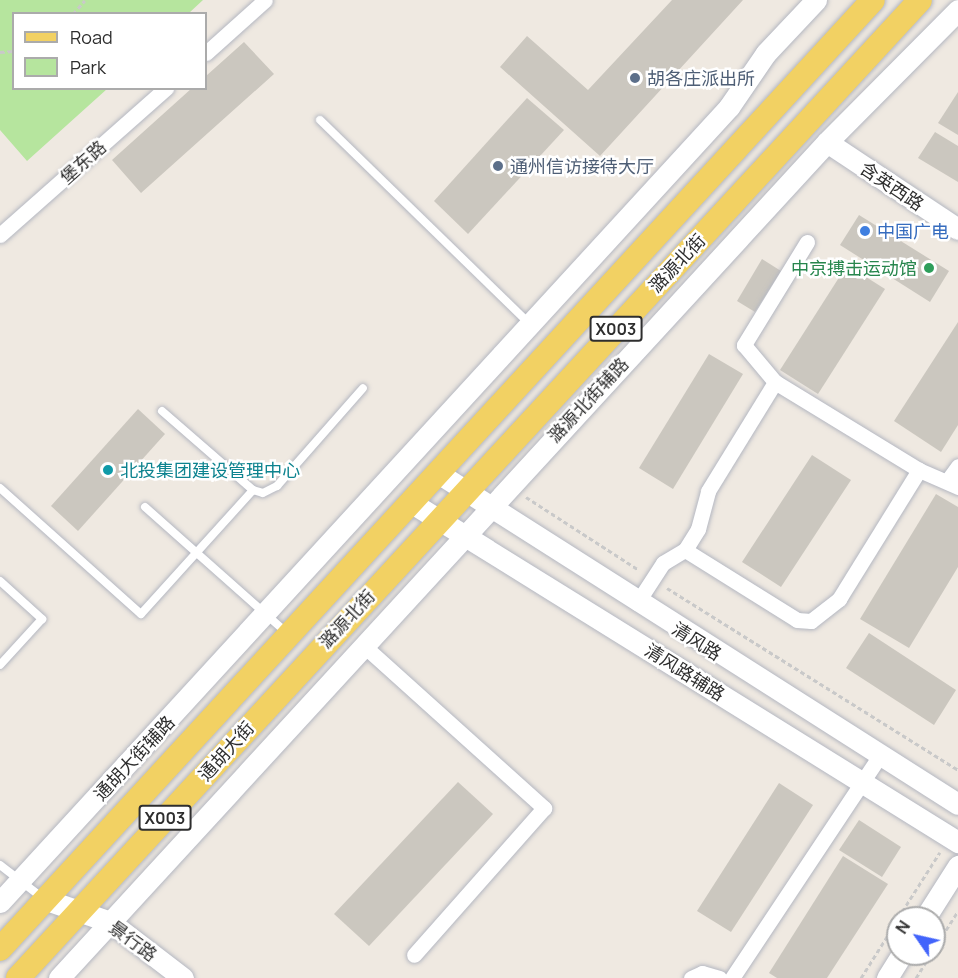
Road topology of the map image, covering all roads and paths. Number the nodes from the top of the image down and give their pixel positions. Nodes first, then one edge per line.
1 (85, 0) edge
2 (265, 0) edge
3 (816, 0) edge
4 (873, 0) edge
5 (920, 0) edge
6 (958, 10) edge
7 (75, 12) edge
8 (207, 52) edge
9 (164, 90) edge
10 (320, 120) dead end
11 (827, 142) junction
12 (958, 229) edge
13 (0, 236) edge
14 (807, 242) dead end
15 (531, 325) junction
16 (775, 382) junction
17 (363, 388) dead end
18 (162, 411) dead end
19 (958, 466) edge
20 (919, 470) junction
21 (438, 473) junction
22 (953, 483) edge
23 (509, 486) junction
24 (0, 488) edge
25 (253, 490) junction
26 (464, 493) junction
27 (411, 503) junction
28 (146, 507) dead end
29 (488, 509) junction
30 (440, 520) junction
31 (465, 535) junction
32 (685, 550) junction
33 (196, 553) junction
34 (653, 579) junction
35 (0, 581) edge
36 (637, 603) junction
37 (266, 613) junction
38 (289, 636) junction
39 (363, 645) junction
40 (312, 657) joint
41 (0, 665) edge
42 (880, 755) junction
43 (958, 770) edge
44 (861, 782) junction
45 (958, 804) edge
46 (954, 839) edge
47 (0, 865) edge
48 (958, 866) edge
49 (19, 882) junction
50 (44, 899) junction
51 (0, 902) edge
52 (907, 906) edge
53 (933, 906) edge
54 (79, 911) junction
55 (958, 911) edge
56 (110, 922) junction
57 (946, 930) edge
58 (886, 937) edge
59 (0, 949) edge
60 (414, 955) dead end
61 (18, 978) edge
62 (59, 978) edge
63 (183, 978) edge
64 (691, 978) edge
65 (719, 978) edge
66 (732, 978) edge
67 (861, 978) edge

1 - 7 path
2 - 8 street
3 - 15 street
4 - 21 main road, 潞源北街 / X003
5 - 26 main road, 潞源北街 / X003
6 - 11 street, 潞源北街辅路
9 - 13 street, 堡东路
10 - 15 lane
11 - 12 street, 含英西路
11 - 23 street, 潞源北街辅路
14 - 16 street
15 - 37 street
16 - 20 street
16 - 32 street
17 - 25 lane
18 - 25 lane
19 - 22 street
20 - 22 street
20 - 32 street
21 - 26 street, 清风路
21 - 27 main road, 潞源北街 / X003
23 - 29 street, 潞源北街辅路
23 - 34 path, 清风路
24 - 33 lane
25 - 33 lane
26 - 29 street, 清风路
26 - 30 main road, 潞源北街 / X003
27 - 30 street, 清风路辅路
27 - 38 main road, 潞源北街 / X003
28 - 33 lane
29 - 31 street, 潞源北街辅路
29 - 36 street, 清风路
30 - 31 street, 清风路辅路
30 - 40 main road, 潞源北街 / X003
31 - 39 street, 潞源北街辅路
31 - 44 street, 清风路辅路
32 - 34 street
33 - 37 lane
34 - 36 street
34 - 43 path, 清风路
35 - 41 lane
36 - 42 street, 清风路
37 - 38 lane
37 - 49 street, 通胡大街辅路
38 - 50 main road, 通胡大街 / X003
39 - 56 street, 潞源北街辅路
39 - 60 street
40 - 54 main road, 通胡大街 / X003
42 - 44 street
42 - 45 street, 清风路
44 - 46 street, 清风路辅路
44 - 66 street
46 - 52 path
47 - 49 lane
48 - 53 street
49 - 50 lane
49 - 51 street, 通胡大街辅路
50 - 54 street, 景行路
50 - 59 main road, 通胡大街 / X003
54 - 56 street, 景行路
54 - 61 main road, 通胡大街 / X003
55 - 57 path
56 - 62 street
56 - 63 street, 景行路
58 - 67 path
64 - 65 street

